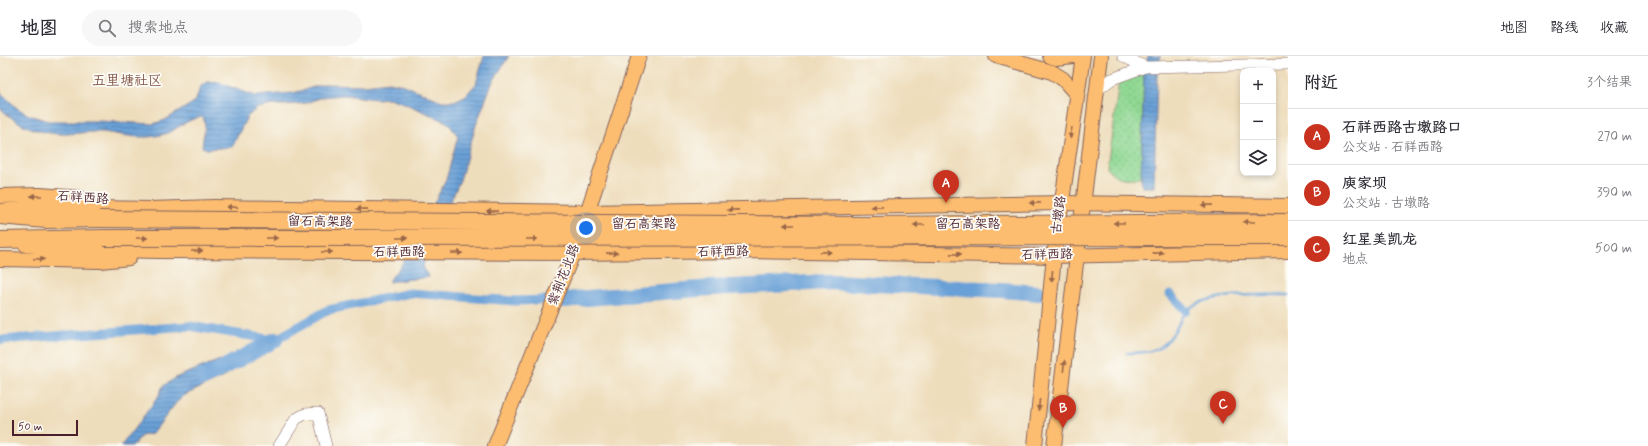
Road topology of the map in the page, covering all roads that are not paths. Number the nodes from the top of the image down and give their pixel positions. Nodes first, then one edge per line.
1 (639, 56) edge
2 (996, 56) edge
3 (1050, 56) edge
4 (1073, 56) edge
5 (1083, 56) edge
6 (1101, 56) edge
7 (1123, 56) edge
8 (1288, 64) edge
9 (1145, 68) junction
10 (1097, 90) junction
11 (1077, 94) junction
12 (0, 196) edge
13 (1061, 202) junction
14 (1083, 204) junction
15 (1288, 206) edge
16 (214, 207) junction
17 (0, 211) edge
18 (587, 212) junction
19 (0, 216) edge
20 (1288, 222) edge
21 (1288, 237) edge
22 (0, 241) edge
23 (158, 251) junction
24 (1288, 251) edge
25 (573, 253) junction
26 (1077, 255) junction
27 (1054, 256) junction
28 (0, 258) edge
29 (279, 446) edge
30 (326, 446) edge
31 (495, 446) edge
32 (1035, 446) edge
33 (1054, 446) edge

1 - 18 main road, 紫荆花北路
2 - 11 main road
3 - 4 main road
5 - 11 main road, 古墩路
6 - 10 main road, 古墩路
7 - 9 street
8 - 9 street
9 - 10 street
10 - 14 main road, 古墩路
11 -> 13 main road, 古墩路
16 -> 12 main road, 石祥西路
13 - 14 main road, 石祥西路
13 -> 18 main road, 石祥西路
13 - 27 main road, 古墩路
15 -> 14 main road, 石祥西路
14 - 26 main road, 古墩路
16 - 17 main road, 石祥西路
18 -> 16 main road, 石祥西路
18 - 25 main road, 紫荆花北路
20 -> 19 highway, 留石高架路, bridge
22 -> 21 highway, 留石高架路, bridge
22 - 23 main road, 石祥西路
23 -> 25 main road, 石祥西路
28 -> 23 main road, 石祥西路
26 -> 24 main road, 石祥西路
25 -> 27 main road, 石祥西路
25 - 31 main road, 紫荆花北路
26 - 27 main road, 石祥西路
33 -> 26 main road, 古墩路
27 -> 32 main road, 古墩路
29 - 30 street

